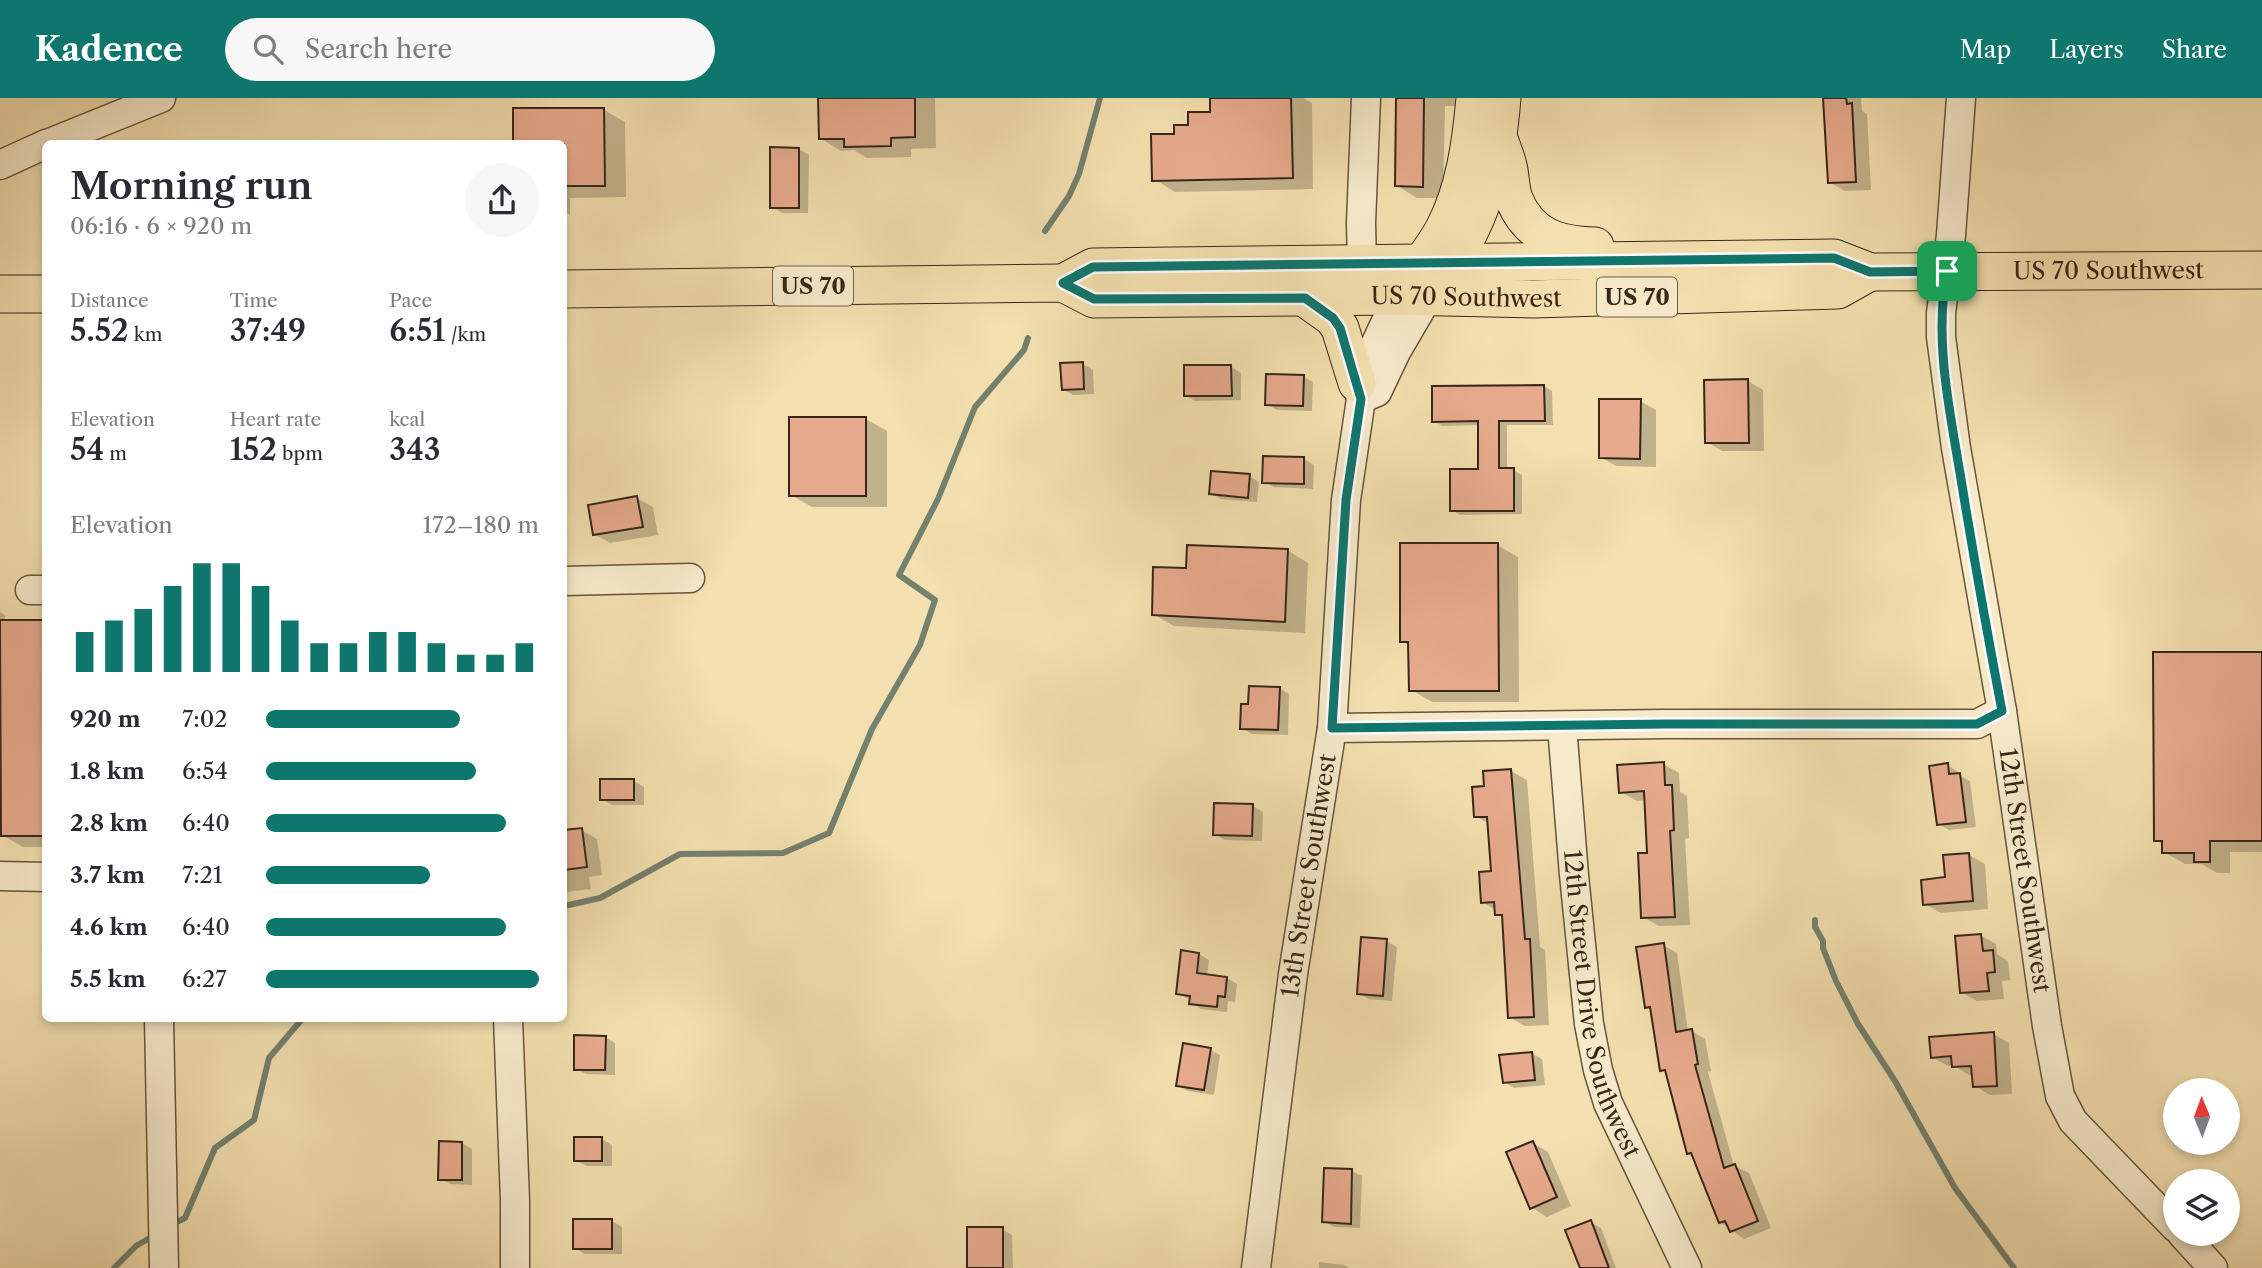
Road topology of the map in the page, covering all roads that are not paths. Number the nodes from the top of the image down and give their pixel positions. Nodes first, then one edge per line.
1 (161, 98) edge
2 (1366, 98) edge
3 (1475, 98) edge
4 (1502, 98) edge
5 (1961, 98) edge
6 (1499, 139) junction
7 (56, 140) edge
8 (42, 146) edge
9 (0, 165) edge
10 (1747, 259) junction
11 (1362, 264) junction
12 (2262, 270) edge
13 (1947, 271) junction
14 (1870, 272) junction
15 (1424, 280) junction
16 (1063, 283) junction
17 (567, 289) edge
18 (0, 294) edge
19 (42, 294) edge
20 (1305, 298) junction
21 (1359, 391) junction
22 (690, 578) dead end
23 (567, 581) edge
24 (2002, 711) junction
25 (1562, 726) junction
26 (1332, 728) junction
27 (0, 876) edge
28 (42, 877) edge
29 (159, 1022) edge
30 (508, 1022) edge
31 (2163, 1215) edge
32 (2193, 1246) edge
33 (164, 1268) edge
34 (515, 1268) edge
35 (1256, 1268) edge
36 (1687, 1268) edge
37 (2213, 1268) edge

1 - 7 street
2 - 11 street
3 - 15 main road, 13th Street Southwest
4 - 6 main road, 13th Street Southwest
5 - 13 street, 12th Street Southwest
6 - 10 main road
6 - 15 main road, 13th Street Southwest
8 - 9 street
10 - 14 main road, US 70 Southwest / US 70
10 - 15 main road, US 70 Southwest / US 70
11 - 15 main road, US 70 Southwest / US 70
11 - 16 main road, US 70 Southwest / US 70
12 - 13 main road, US 70 Southwest / US 70
13 - 14 main road, US 70 Southwest / US 70
13 - 24 street, 12th Street Southwest
14 - 15 main road, US 70 Southwest / US 70
15 - 20 main road, US 70 Southwest / US 70
15 - 21 street, 13th Street Southwest
16 - 17 main road, US 70 Southwest / US 70
16 - 20 main road, US 70 Southwest / US 70
18 - 19 main road
20 - 21 main road
21 - 26 street, 13th Street Southwest
22 - 23 street
24 - 25 street
24 - 31 street, 12th Street Southwest
25 - 26 street
25 - 36 street, 12th Street Drive Southwest
26 - 35 street, 13th Street Southwest
27 - 28 street
29 - 33 street
30 - 34 street
32 - 37 street

